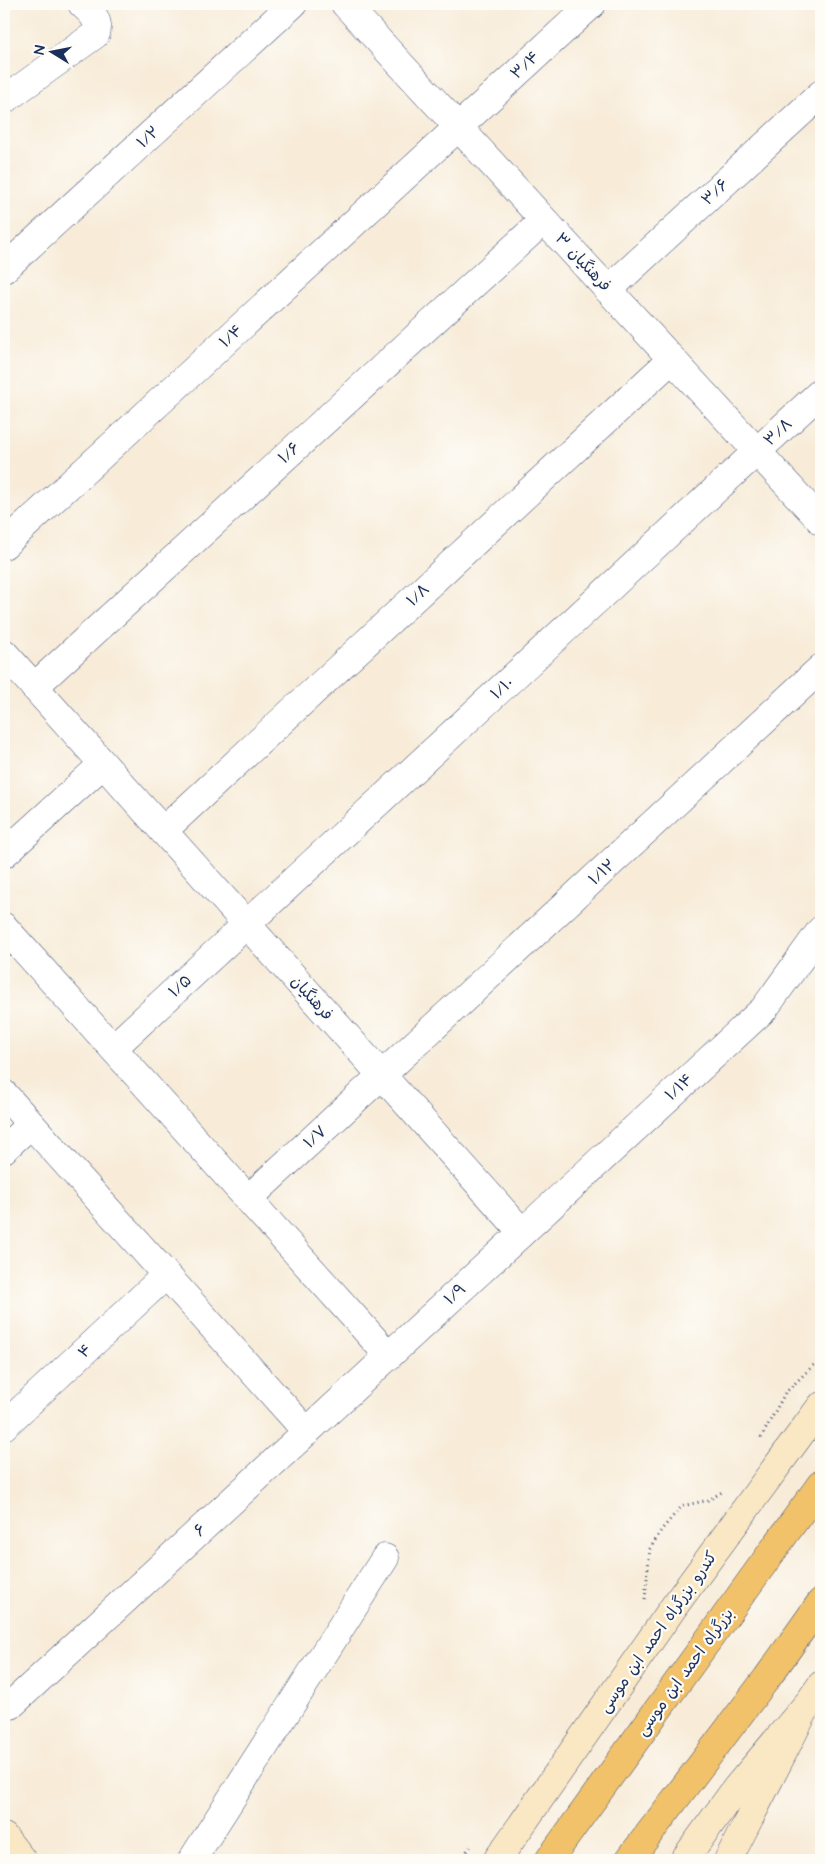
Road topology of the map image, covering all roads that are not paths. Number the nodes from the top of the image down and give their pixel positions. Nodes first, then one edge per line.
1 (82, 4) edge
2 (293, 4) edge
3 (345, 4) edge
4 (592, 4) edge
5 (821, 94) edge
6 (4, 100) edge
7 (458, 127) junction
8 (544, 220) junction
9 (4, 270) edge
10 (608, 290) junction
11 (672, 359) junction
12 (821, 392) edge
13 (757, 451) junction
14 (821, 521) edge
15 (4, 545) edge
16 (4, 653) edge
17 (821, 668) edge
18 (34, 687) junction
19 (102, 764) junction
20 (163, 831) junction
21 (4, 854) edge
22 (246, 924) junction
23 (4, 927) edge
24 (821, 930) edge
25 (113, 1048) junction
26 (382, 1076) junction
27 (4, 1094) edge
28 (30, 1124) junction
29 (4, 1149) edge
30 (248, 1199) junction
31 (522, 1232) junction
32 (166, 1275) junction
33 (389, 1356) junction
34 (821, 1406) edge
35 (4, 1426) edge
36 (307, 1432) junction
37 (821, 1484) edge
38 (385, 1558) dead end
39 (821, 1602) edge
40 (815, 1694) edge
41 (12, 1705) dead end
42 (4, 1837) edge
43 (22, 1860) edge
44 (192, 1860) edge
45 (498, 1860) edge
46 (550, 1860) edge
47 (629, 1860) edge
48 (684, 1860) edge
49 (728, 1860) edge

1 - 6 street
2 - 9 street, ۱/۲
3 - 7 street, فرهنگیان ۳
4 - 7 street, ۳/۴
5 - 10 street, ۳/۶
7 - 8 street, فرهنگیان ۳
7 - 15 street, ۱/۴
8 - 10 street, فرهنگیان ۳
8 - 18 street, ۱/۶
10 - 11 street, فرهنگیان ۳
11 - 13 street, فرهنگیان ۳
11 - 20 street, ۱/۸
12 - 13 street, ۳/۸
13 - 14 street, فرهنگیان ۳
13 - 22 street, ۱/۱۰
16 - 18 street, فرهنگیان
17 - 26 street, ۱/۱۲
18 - 19 street, فرهنگیان
19 - 20 street, فرهنگیان
19 - 21 street
20 - 22 street, فرهنگیان
22 - 25 street, ۱/۵
22 - 26 street, فرهنگیان
23 - 25 street
24 - 31 street, ۱/۱۴
25 - 30 street
26 - 30 street, ۱/۷
26 - 31 street, فرهنگیان
27 - 28 street
28 - 29 street
28 - 32 street
30 - 33 street
31 - 33 street, ۱/۹
32 - 35 street, ۴
32 - 36 street
33 - 36 street, ۶
34 - 45 main road, کندرو بزرگراه احمد ابن موسی
36 - 41 street, ۶
37 - 46 highway, بزرگراه احمد ابن موسی
38 - 44 street
39 - 47 highway
40 - 48 main road
40 - 49 main road
42 - 43 main road

